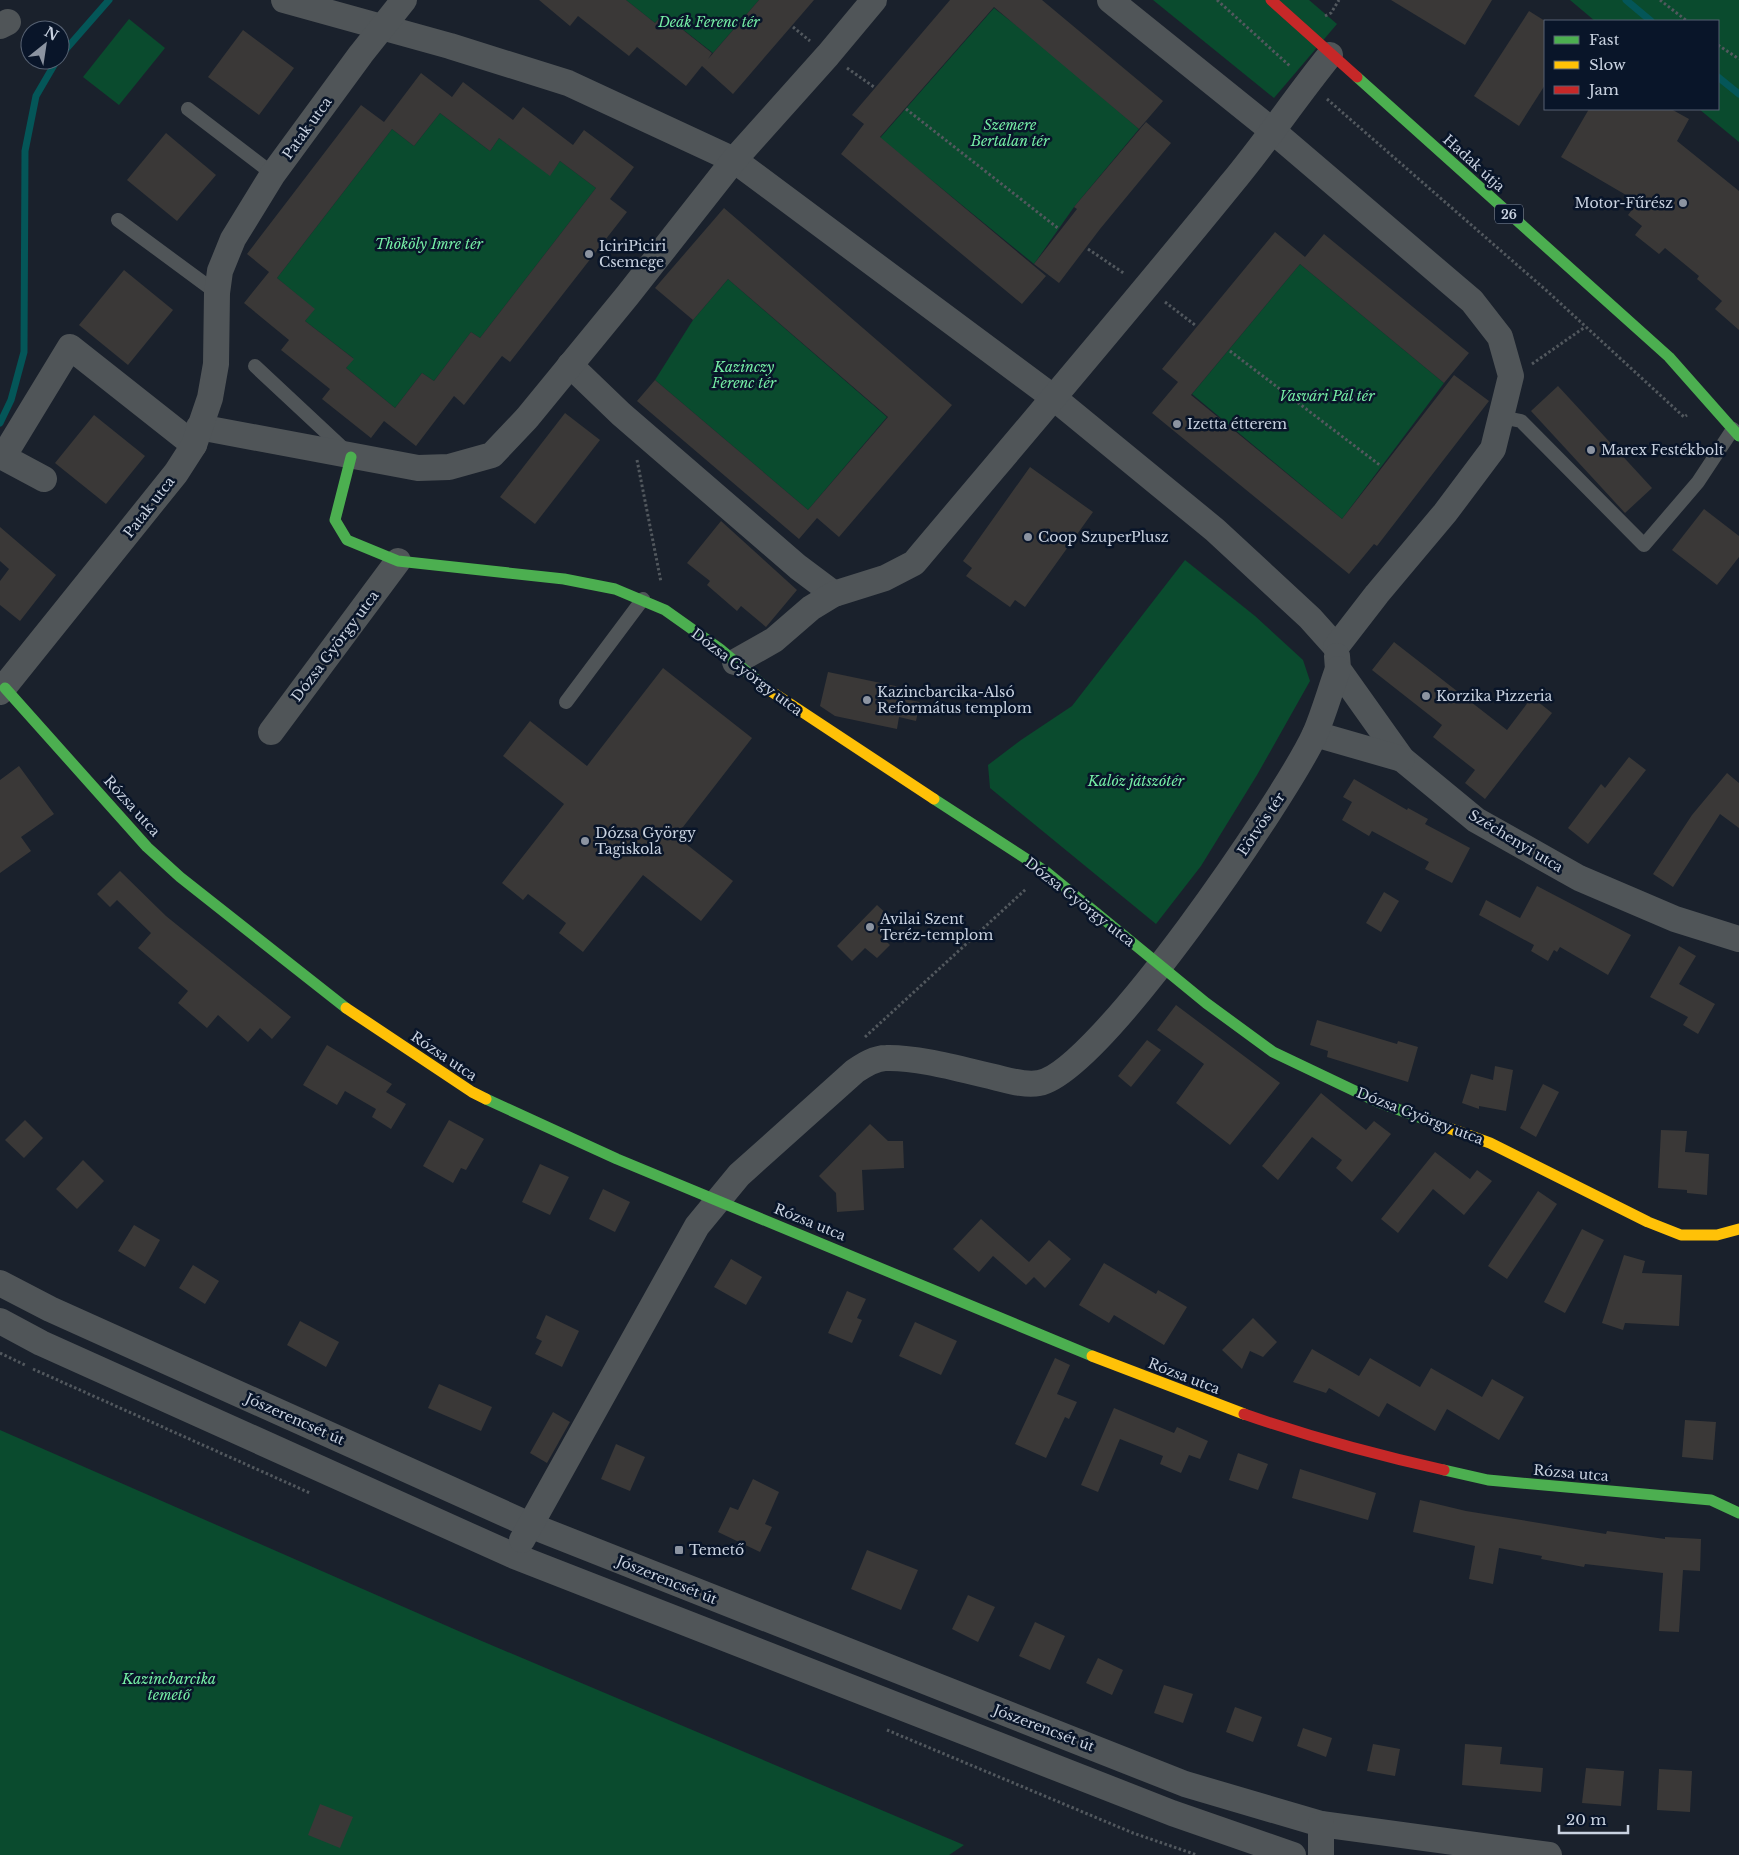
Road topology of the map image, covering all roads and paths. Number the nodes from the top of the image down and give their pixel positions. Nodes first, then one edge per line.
1 (284, 0) edge
2 (404, 0) edge
3 (874, 0) edge
4 (1110, 0) edge
5 (1217, 0) edge
6 (1271, 0) edge
7 (1660, 0) edge
8 (1686, 20) edge
9 (382, 29) junction
10 (1719, 45) edge
11 (1330, 55) junction
12 (1739, 59) edge
13 (1308, 82) junction
14 (188, 108) dead end
15 (906, 109) dead end
16 (1274, 132) junction
17 (734, 160) junction
18 (273, 174) junction
19 (118, 220) dead end
20 (1059, 229) dead end
21 (1088, 249) dead end
22 (1147, 288) junction
23 (217, 293) junction
24 (1195, 325) dead end
25 (1585, 327) junction
26 (1230, 351) dead end
27 (570, 365) junction
28 (255, 366) dead end
29 (1511, 376) junction
30 (1054, 398) junction
31 (1707, 398) junction
32 (1501, 417) junction
33 (1736, 432) edge
34 (196, 436) junction
35 (635, 454) dead end
36 (351, 456) junction
37 (1381, 466) dead end
38 (44, 479) dead end
39 (398, 561) junction
40 (834, 594) junction
41 (643, 599) junction
42 (665, 610) junction
43 (1337, 658) junction
44 (735, 662) junction
45 (3, 690) edge
46 (566, 702) dead end
47 (272, 732) dead end
48 (1315, 734) junction
49 (1402, 759) junction
50 (1045, 871) junction
51 (1739, 939) edge
52 (1161, 966) junction
53 (862, 1039) dead end
54 (719, 1200) junction
55 (1739, 1229) edge
56 (0, 1283) edge
57 (0, 1321) edge
58 (1739, 1513) edge
59 (532, 1526) junction
60 (512, 1556) junction
61 (1321, 1824) junction
62 (1293, 1855) edge
63 (1321, 1855) edge
64 (1549, 1855) edge

1 - 9 street
2 - 9 street, Patak utca
3 - 17 street
4 - 16 street
5 - 13 path
6 - 11 street, Hadak útja / 26
7 - 8 path
9 - 17 street
9 - 18 street, Patak utca
10 - 12 path
11 - 13 street
11 - 31 street, Hadak útja / 26
13 - 16 street
13 - 25 path
14 - 18 lane
15 - 20 path
16 - 22 street
16 - 29 street
17 - 27 street
17 - 30 street
18 - 23 street, Patak utca
19 - 23 lane
21 - 22 path
22 - 24 path
22 - 30 street
23 - 34 street, Patak utca
25 - 29 path
25 - 31 path
26 - 37 path
27 - 36 street
27 - 40 street
28 - 36 lane
29 - 32 street
30 - 40 street
30 - 43 street
31 - 33 street, Hadak útja / 26
32 - 33 lane
32 - 43 street
34 - 36 street
34 - 38 street
34 - 45 street, Patak utca
35 - 42 path
36 - 39 street, Dózsa György utca
39 - 41 street, Dózsa György utca
39 - 47 street, Dózsa György utca
40 - 44 street
41 - 42 street, Dózsa György utca
41 - 46 lane
42 - 44 street, Dózsa György utca
43 - 48 street, Eötvös tér
43 - 49 street, Széchenyi utca
44 - 50 street, Dózsa György utca
45 - 54 street, Rózsa utca
48 - 49 street
48 - 52 street, Eötvös tér
49 - 51 street, Széchenyi utca
50 - 52 street, Dózsa György utca
50 - 53 path
52 - 54 street, Eötvös tér
52 - 55 street, Dózsa György utca
54 - 58 street, Rózsa utca
54 - 59 street, Eötvös tér
56 - 59 street, Jószerencsét út
57 - 60 street
59 - 60 street, Eötvös tér
59 - 61 street, Jószerencsét út
60 - 62 street
61 - 63 street
61 - 64 street, Jószerencsét út

